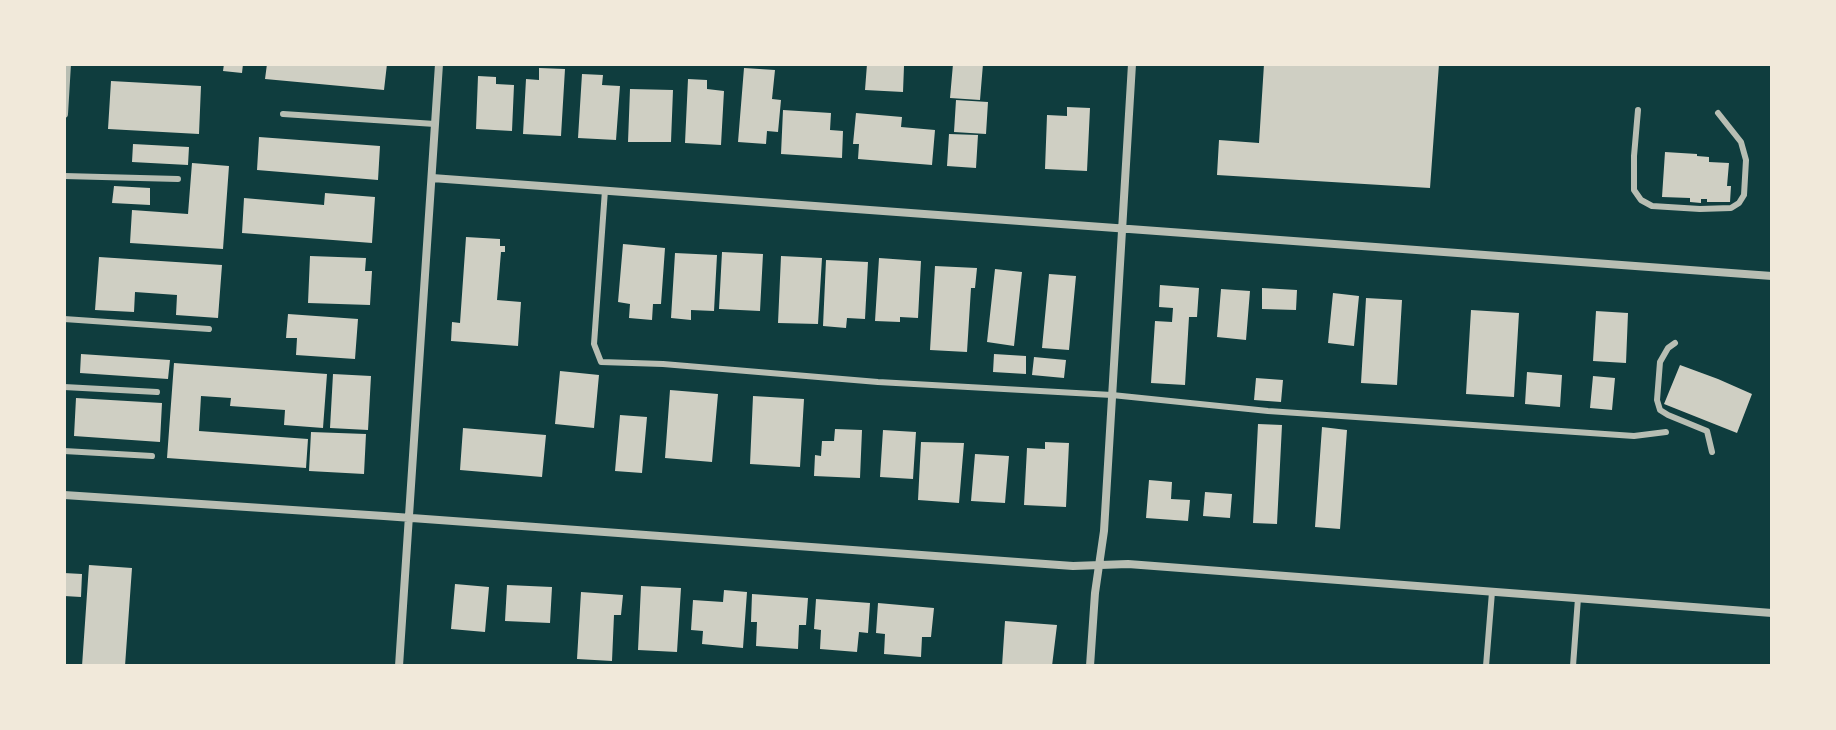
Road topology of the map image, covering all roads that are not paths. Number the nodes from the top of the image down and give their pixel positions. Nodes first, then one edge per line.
1 (67, 64) edge
2 (439, 64) edge
3 (1132, 64) edge
4 (1638, 110) dead end
5 (1718, 113) dead end
6 (64, 114) edge
7 (283, 114) dead end
8 (435, 124) junction
9 (64, 176) edge
10 (432, 178) junction
11 (178, 179) dead end
12 (605, 190) junction
13 (1122, 229) junction
14 (1772, 276) edge
15 (64, 319) edge
16 (209, 329) dead end
17 (1675, 343) dead end
18 (64, 387) edge
19 (157, 392) dead end
20 (1112, 395) junction
21 (1666, 432) dead end
22 (64, 451) edge
23 (1712, 452) dead end
24 (152, 456) dead end
25 (64, 495) edge
26 (409, 518) junction
27 (1099, 565) junction
28 (1492, 592) junction
29 (1578, 598) junction
30 (1772, 613) edge
31 (399, 666) edge
32 (1090, 666) edge
33 (1486, 666) edge
34 (1573, 666) edge

1 - 6 street
2 - 8 street
3 - 13 street
4 - 5 lane
7 - 8 lane
8 - 10 street
9 - 11 lane
10 - 12 street
10 - 26 street
12 - 13 street
12 - 20 lane
13 - 14 street
13 - 20 street
15 - 16 lane
17 - 23 lane
18 - 19 lane
20 - 21 lane
20 - 27 street
22 - 24 lane
25 - 26 street
26 - 27 street
26 - 31 street
27 - 28 street
27 - 32 street
28 - 29 street
28 - 33 lane
29 - 30 street
29 - 34 lane

